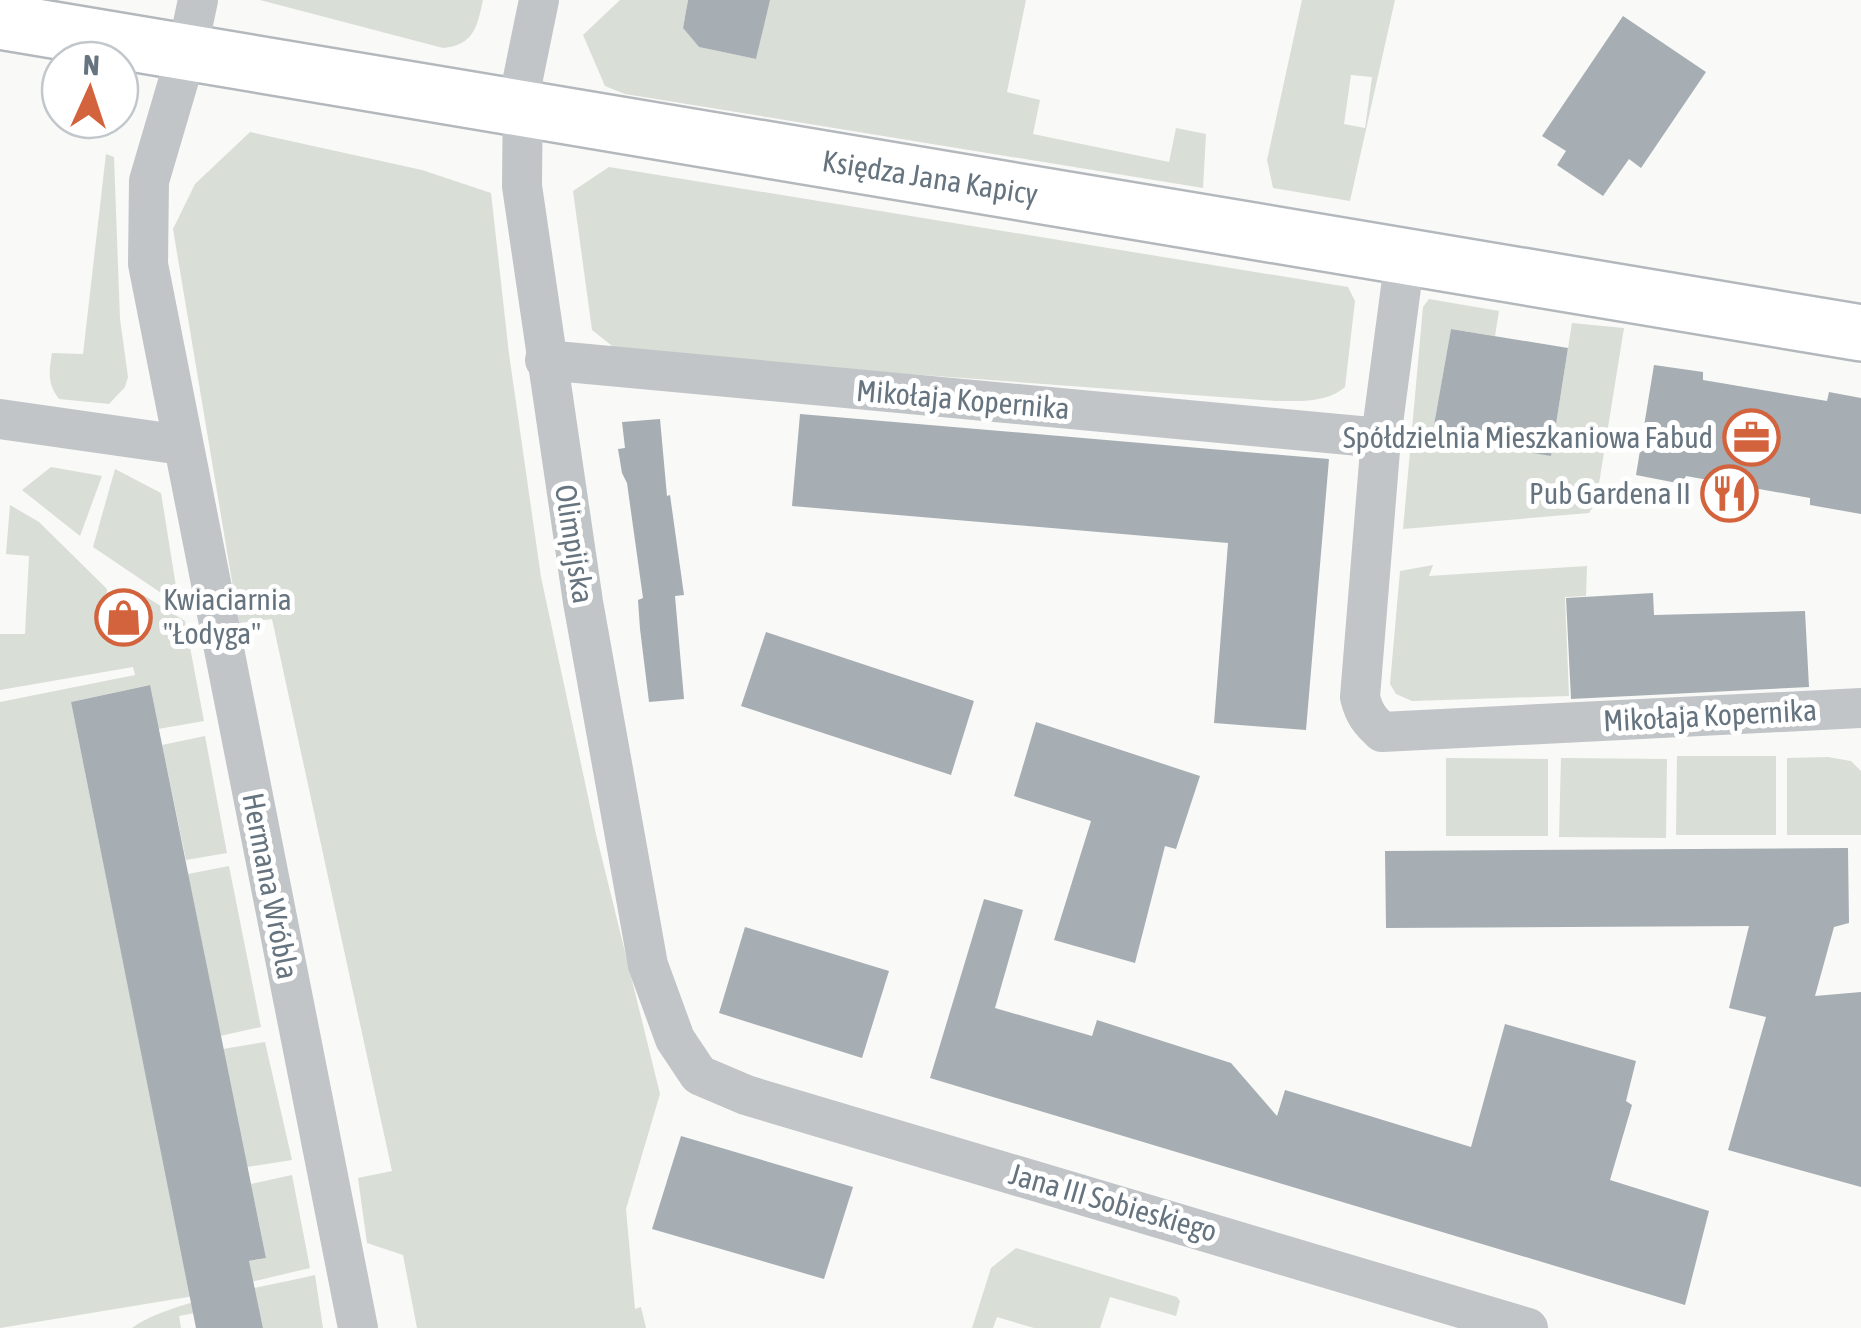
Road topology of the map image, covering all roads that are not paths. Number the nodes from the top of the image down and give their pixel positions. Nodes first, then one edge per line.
1 (539, 0) edge
2 (0, 21) edge
3 (192, 26) edge
4 (521, 109) junction
5 (1405, 257) junction
6 (1861, 333) edge
7 (545, 360) junction
8 (0, 420) edge
9 (1380, 438) junction
10 (182, 444) junction
11 (1861, 708) edge
12 (699, 1075) joint
13 (358, 1328) edge
14 (1528, 1328) edge

1 - 4 street, Olimpijska
2 - 3 street, Księdza Jana Kapicy
3 - 4 street, Księdza Jana Kapicy
3 - 10 street, Hermana Wróbla
4 - 5 street, Księdza Jana Kapicy
4 - 7 street, Olimpijska
5 - 6 street, Księdza Jana Kapicy
5 - 9 street, Mikołaja Kopernika
7 - 9 street, Mikołaja Kopernika
7 - 12 street, Olimpijska
8 - 10 street
9 - 11 street, Mikołaja Kopernika
10 - 13 street, Hermana Wróbla
12 - 14 street, Jana III Sobieskiego

